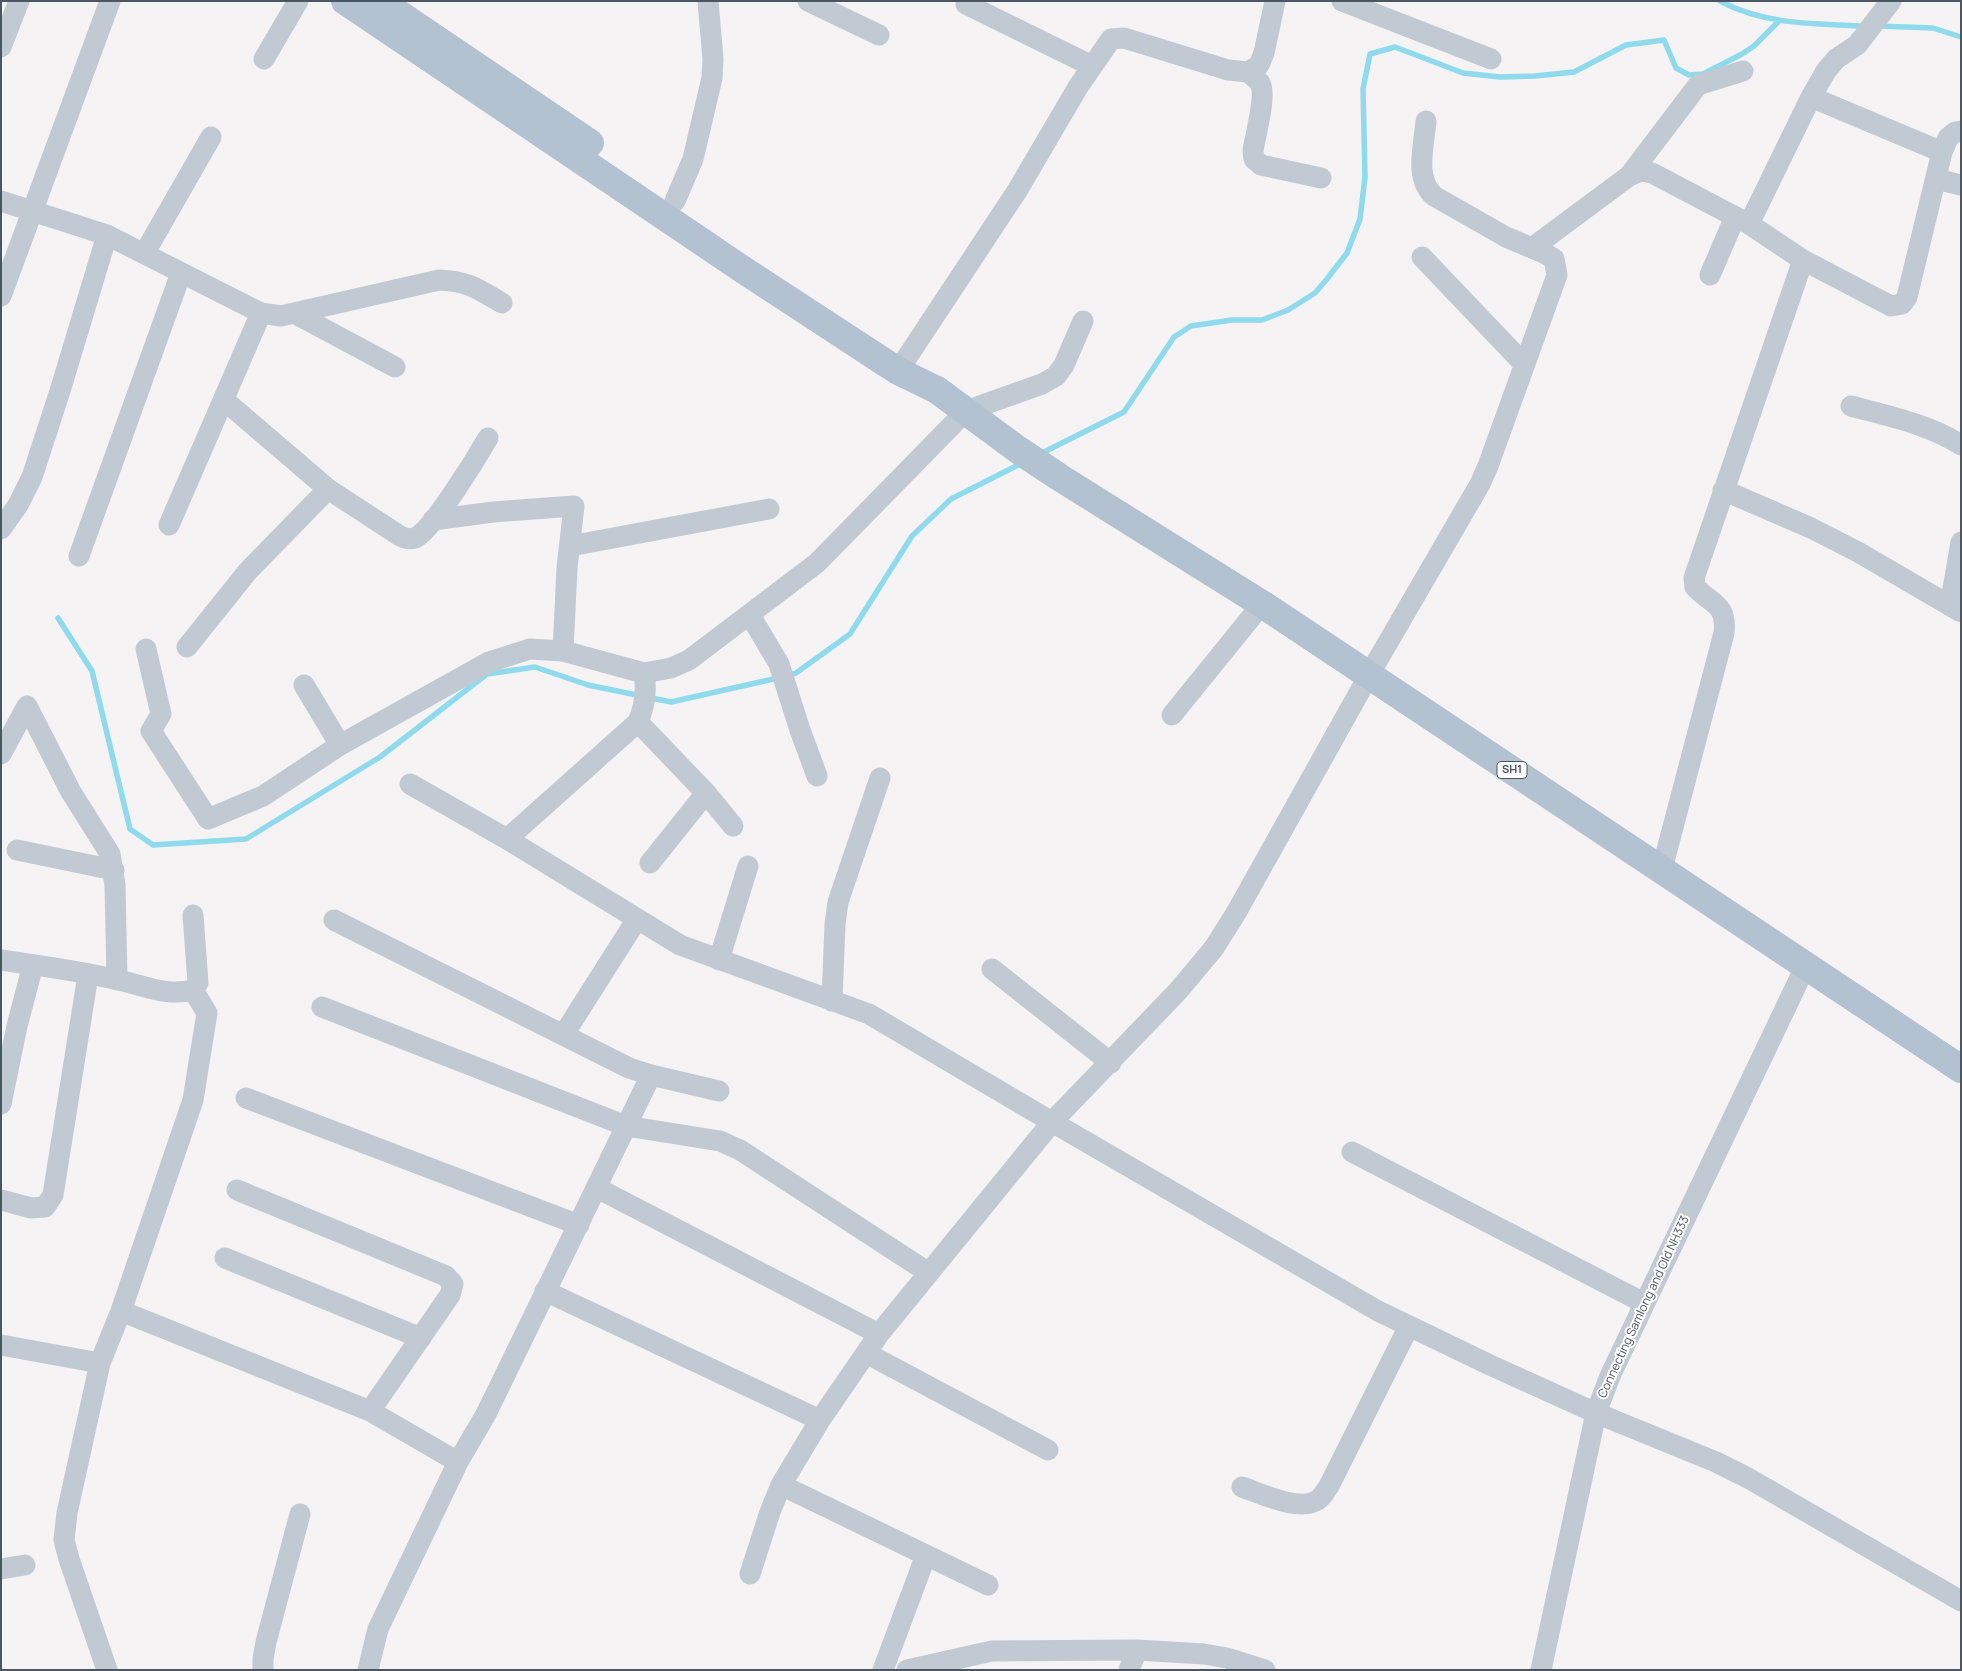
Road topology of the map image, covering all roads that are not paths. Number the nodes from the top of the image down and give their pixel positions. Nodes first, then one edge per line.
1 (19, 1) edge
2 (110, 1) edge
3 (298, 1) edge
4 (345, 1) edge
5 (380, 1) edge
6 (708, 1) edge
7 (808, 1) edge
8 (1275, 1) edge
9 (1342, 1) edge
10 (1891, 1) edge
11 (966, 4) dead end
12 (879, 35) dead end
13 (1, 47) edge
14 (264, 59) dead end
15 (1491, 59) dead end
16 (1092, 66) junction
17 (1743, 71) dead end
18 (1248, 72) junction
19 (1811, 97) junction
20 (1426, 121) dead end
21 (1961, 131) edge
22 (211, 138) dead end
23 (1942, 152) junction
24 (1630, 176) junction
25 (1321, 178) dead end
26 (1936, 179) junction
27 (1961, 185) edge
28 (675, 201) junction
29 (1, 202) edge
30 (32, 211) junction
31 (1742, 220) junction
32 (107, 235) junction
33 (1532, 248) junction
34 (144, 254) junction
35 (1422, 257) dead end
36 (1803, 260) junction
37 (182, 273) junction
38 (1710, 275) dead end
39 (1, 296) edge
40 (502, 303) dead end
41 (262, 313) junction
42 (294, 313) junction
43 (1083, 321) dead end
44 (902, 364) junction
45 (1524, 364) junction
46 (395, 367) dead end
47 (224, 400) junction
48 (1851, 406) dead end
49 (966, 411) junction
50 (488, 438) dead end
51 (1961, 445) edge
52 (328, 489) junction
53 (1723, 490) junction
54 (769, 509) dead end
55 (433, 520) junction
56 (169, 525) dead end
57 (1, 529) edge
58 (1961, 542) edge
59 (570, 546) junction
60 (79, 556) dead end
61 (1262, 604) junction
62 (1955, 609) edge
63 (750, 615) junction
64 (187, 647) dead end
65 (146, 648) dead end
66 (563, 651) junction
67 (1369, 675) junction
68 (645, 681) junction
69 (304, 685) dead end
70 (1172, 715) dead end
71 (641, 717) junction
72 (340, 745) junction
73 (1, 754) edge
74 (817, 776) dead end
75 (880, 778) dead end
76 (410, 784) dead end
77 (706, 793) junction
78 (733, 826) dead end
79 (507, 839) junction
80 (17, 850) dead end
81 (650, 864) dead end
82 (748, 866) dead end
83 (1662, 869) junction
84 (114, 870) junction
85 (192, 916) dead end
86 (637, 919) junction
87 (334, 920) dead end
88 (1, 960) edge
89 (719, 960) junction
90 (34, 965) junction
91 (1806, 965) junction
92 (992, 969) dead end
93 (88, 975) junction
94 (117, 980) junction
95 (193, 990) junction
96 (832, 1000) junction
97 (322, 1007) dead end
98 (564, 1034) junction
99 (8, 1036) edge
100 (1111, 1062) junction
101 (1961, 1069) edge
102 (651, 1075) junction
103 (719, 1091) dead end
104 (246, 1098) dead end
105 (1, 1104) edge
106 (1052, 1122) junction
107 (626, 1126) junction
108 (1352, 1152) dead end
109 (596, 1188) junction
110 (237, 1190) dead end
111 (1, 1200) edge
112 (579, 1225) junction
113 (225, 1258) dead end
114 (929, 1273) junction
115 (545, 1291) junction
116 (1644, 1303) junction
117 (121, 1310) junction
118 (1409, 1326) junction
119 (879, 1334) junction
120 (422, 1338) junction
121 (1, 1345) edge
122 (866, 1353) junction
123 (100, 1363) junction
124 (370, 1411) junction
125 (1596, 1413) junction
126 (820, 1420) junction
127 (1048, 1450) dead end
128 (458, 1462) junction
129 (782, 1485) junction
130 (1242, 1487) dead end
131 (300, 1514) dead end
132 (926, 1554) junction
133 (25, 1564) dead end
134 (1, 1569) edge
135 (750, 1574) dead end
136 (988, 1585) dead end
137 (1961, 1601) edge
138 (1137, 1650) junction
139 (989, 1660) edge
140 (107, 1670) edge
141 (263, 1670) edge
142 (368, 1670) edge
143 (883, 1670) edge
144 (907, 1670) edge
145 (1129, 1670) edge
146 (1265, 1670) edge
147 (1541, 1670) edge

1 - 13 street
2 - 30 street
3 - 14 street
4 - 44 main road
5 - 28 main road
6 - 28 street
7 - 12 street
8 - 18 street
9 - 15 street
10 - 19 street
11 - 16 street
16 - 18 street
16 - 44 street
17 - 24 street
18 - 25 street
19 - 23 street
19 - 31 street
20 - 33 street
21 - 23 street
22 - 34 street
23 - 26 street
24 - 31 street
24 - 33 street
26 - 27 street
26 - 36 street
28 - 44 main road
29 - 30 street
30 - 32 street
30 - 39 street
31 - 36 street
31 - 38 street
32 - 34 street
32 - 57 street
33 - 45 street
34 - 37 street
35 - 45 street
36 - 53 street
37 - 41 street
37 - 60 street
40 - 42 street
41 - 42 street
41 - 47 street
42 - 46 street
43 - 49 street
44 - 49 main road
45 - 67 street
47 - 52 street
47 - 56 street
48 - 51 street
49 - 61 main road, SH1
49 - 63 street
50 - 55 street
52 - 55 street
52 - 64 street
53 - 62 street
53 - 83 street
54 - 59 street
55 - 59 street
58 - 62 street
59 - 66 street
61 - 67 main road, SH1
61 - 70 street
63 - 68 street
63 - 74 street
65 - 72 street
66 - 68 street
66 - 72 street
67 - 83 main road, SH1
67 - 100 street
68 - 71 street
69 - 72 street
71 - 77 street
71 - 79 street
73 - 84 street
75 - 96 street
76 - 79 street
77 - 78 street
77 - 81 street
79 - 86 street
80 - 84 street
82 - 89 street
83 - 91 main road, SH1
84 - 94 street
85 - 95 street
86 - 89 street
86 - 98 street
87 - 98 street
88 - 90 street
89 - 96 street
90 - 93 street
90 - 99 street
91 - 101 main road, SH1
91 - 116 street, Connecting Samlong and Old NH333
92 - 100 street
93 - 94 street
93 - 111 street
94 - 95 street
95 - 117 street
96 - 106 street
97 - 107 street
98 - 102 street
99 - 105 street
100 - 106 street
102 - 103 street
102 - 107 street
104 - 112 street
106 - 114 street
106 - 118 street
107 - 109 street
107 - 114 street
108 - 116 street
109 - 112 street
109 - 119 street
110 - 120 street
112 - 115 street
113 - 120 street
114 - 119 street
115 - 126 street
115 - 128 street
116 - 125 street, Connecting Samlong and Old NH333
117 - 123 street
117 - 124 street
118 - 125 street
118 - 130 street
119 - 122 street
120 - 124 street
121 - 123 street
122 - 126 street
122 - 127 street
123 - 140 street
124 - 128 street
125 - 137 street
125 - 147 street, Connecting Samlong and Old NH333
126 - 129 street
128 - 142 street
129 - 132 street
129 - 135 street
131 - 141 street
132 - 136 street
132 - 143 street
133 - 134 street
138 - 139 street
138 - 145 street
138 - 146 street
139 - 144 street

